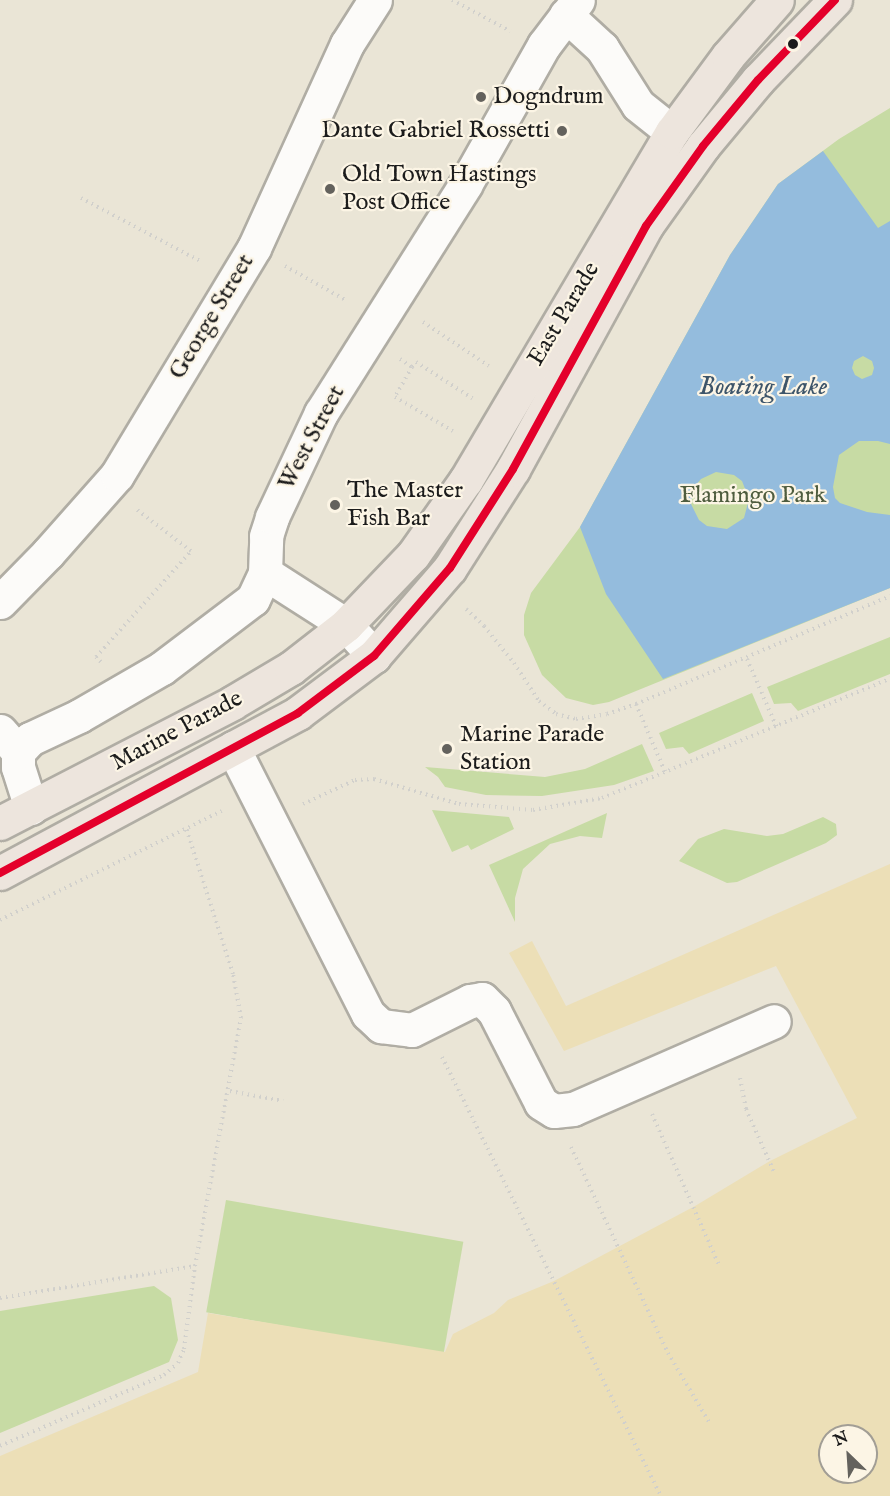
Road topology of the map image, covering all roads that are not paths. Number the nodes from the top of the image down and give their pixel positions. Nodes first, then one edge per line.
1 (375, 0) edge
2 (777, 0) edge
3 (835, 0) edge
4 (572, 7) edge
5 (672, 132) junction
6 (265, 573) junction
7 (0, 602) edge
8 (346, 625) junction
9 (374, 656) junction
10 (9, 742) edge
11 (233, 748) junction
12 (31, 808) junction
13 (0, 823) edge
14 (0, 873) edge
15 (774, 1021) dead end

1 - 7 street, George Street
2 - 5 highway, East Parade
3 - 9 highway, East Parade
4 - 5 street
4 - 6 street, West Street
5 - 8 highway, East Parade
6 - 8 street
6 - 10 street, West Street
8 - 9 street
8 - 12 highway, Marine Parade
9 - 11 highway, Marine Parade
10 - 12 street, West Street
11 - 14 highway, Marine Parade
11 - 15 street
12 - 13 highway, Marine Parade

